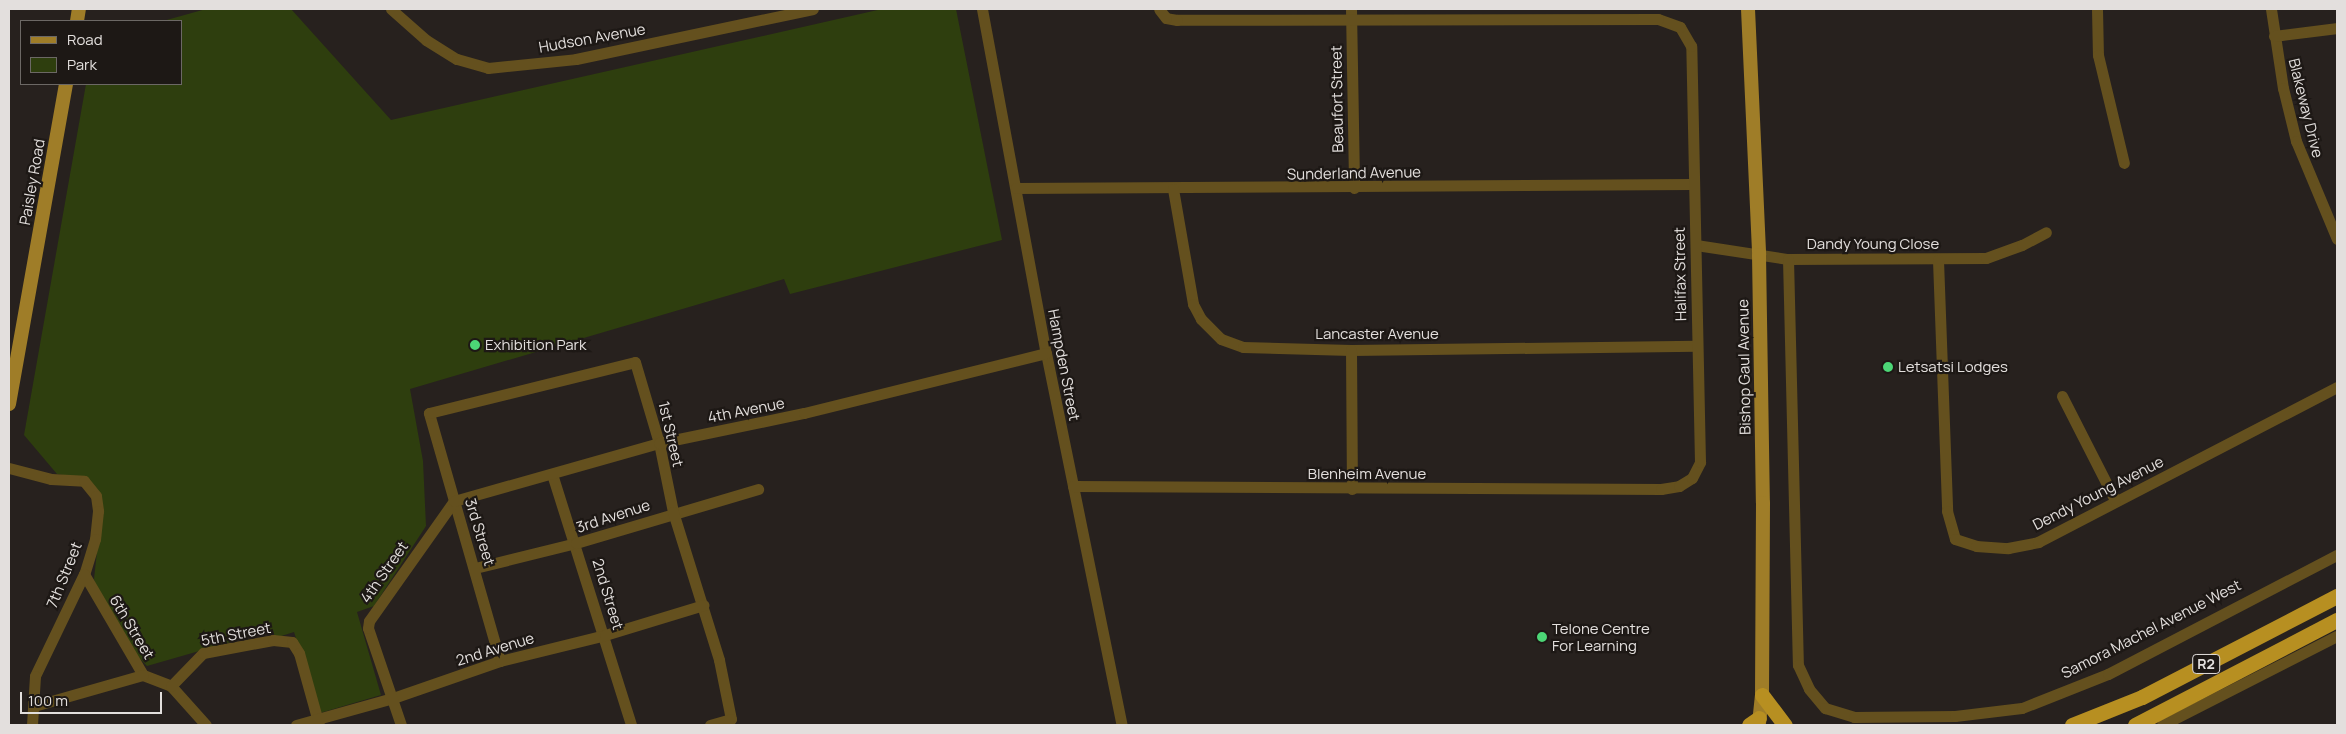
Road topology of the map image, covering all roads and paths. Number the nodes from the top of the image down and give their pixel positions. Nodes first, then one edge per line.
1 (391, 9) edge
2 (813, 9) edge
3 (982, 9) edge
4 (1159, 9) edge
5 (1351, 9) edge
6 (1748, 9) edge
7 (2097, 9) edge
8 (2271, 9) edge
9 (1350, 22) junction
10 (2337, 28) edge
11 (2274, 36) junction
12 (66, 85) edge
13 (2124, 163) dead end
14 (1692, 184) junction
15 (1016, 188) junction
16 (1354, 188) junction
17 (1173, 189) junction
18 (2046, 232) dead end
19 (2337, 239) edge
20 (1696, 245) junction
21 (1759, 255) junction
22 (1788, 259) junction
23 (1938, 260) junction
24 (1696, 346) junction
25 (1351, 350) junction
26 (13, 351) edge
27 (1046, 353) junction
28 (2337, 387) edge
29 (2062, 396) dead end
30 (9, 404) edge
31 (428, 413) joint
32 (658, 443) junction
33 (9, 468) edge
34 (552, 474) junction
35 (1073, 486) junction
36 (758, 489) dead end
37 (1352, 489) junction
38 (1660, 489) joint
39 (454, 500) junction
40 (2115, 500) junction
41 (673, 512) junction
42 (576, 543) junction
43 (2337, 555) edge
44 (475, 568) junction
45 (84, 574) junction
46 (2337, 596) edge
47 (704, 605) junction
48 (2337, 620) edge
49 (605, 635) junction
50 (2337, 636) edge
51 (500, 661) junction
52 (143, 676) junction
53 (171, 686) junction
54 (1762, 695) junction
55 (393, 698) junction
56 (34, 706) junction
57 (318, 722) edge
58 (1756, 723) edge
59 (32, 725) edge
60 (206, 725) edge
61 (296, 725) edge
62 (401, 725) edge
63 (631, 725) edge
64 (710, 725) edge
65 (1122, 725) edge
66 (1785, 725) edge
67 (2072, 725) edge
68 (2136, 725) edge
69 (2162, 725) edge

1 - 2 street, Hudson Avenue
3 - 15 street, Hampden Street
4 - 9 street
5 - 9 street, Beaufort Street
6 - 21 main road, Bishop Gaul Avenue
7 - 13 street
8 - 11 street, Blakeway Drive
9 - 14 street, Halifax Street
9 - 16 street, Beaufort Street
10 - 11 street
11 - 19 street, Blakeway Drive
12 - 26 main road, Paisley Road
14 - 16 street, Sunderland Avenue
14 - 20 street, Halifax Street
15 - 17 street, Sunderland Avenue
15 - 27 street, Hampden Street
16 - 17 street, Sunderland Avenue
17 - 25 street, Lancaster Avenue
18 - 23 street, Dandy Young Close
20 - 21 street, Dandy Young Close
20 - 24 street, Halifax Street
21 - 22 street, Dandy Young Close
21 - 54 main road, Bishop Gaul Avenue
22 - 23 street, Dandy Young Close
22 - 43 street, Samora Machel Avenue West
23 - 40 street, Dendy Young Avenue
24 - 25 street, Lancaster Avenue
24 - 38 street, Halifax Street
25 - 37 street
26 - 30 main road, Paisley Road
27 - 32 street, 4th Avenue
27 - 35 street, Hampden Street
28 - 40 street, Dendy Young Avenue
29 - 40 street
31 - 32 street, 1st Street
31 - 39 street, 3rd Street
32 - 34 street, 4th Avenue
32 - 41 street, 1st Street
33 - 45 street, 7th Street
34 - 39 street, 4th Avenue
34 - 42 street, 2nd Street
35 - 37 street, Blenheim Avenue
35 - 65 street, Hampden Street
36 - 41 street, 3rd Avenue
37 - 38 street, Blenheim Avenue
39 - 44 street, 3rd Street
39 - 55 street, 4th Street
41 - 42 street, 3rd Avenue
41 - 47 street, 1st Street
42 - 44 street, 3rd Avenue
42 - 49 street, 2nd Street
44 - 51 street, 3rd Street
45 - 52 street, 6th Street
45 - 56 street, 7th Street
46 - 67 highway, R2
47 - 49 street, 2nd Avenue
47 - 64 street, 1st Street
48 - 68 highway, R2
49 - 51 street, 2nd Avenue
49 - 63 street, 2nd Street
50 - 69 street
51 - 55 street, 2nd Avenue
52 - 53 street, 6th Street
52 - 56 street
53 - 57 street, 5th Street
53 - 60 street, 6th Street
54 - 58 main road, Bishop Gaul Avenue
54 - 66 highway
55 - 57 street, 2nd Avenue
55 - 62 street, 4th Street
56 - 59 street, 7th Street
57 - 61 street, 2nd Avenue

